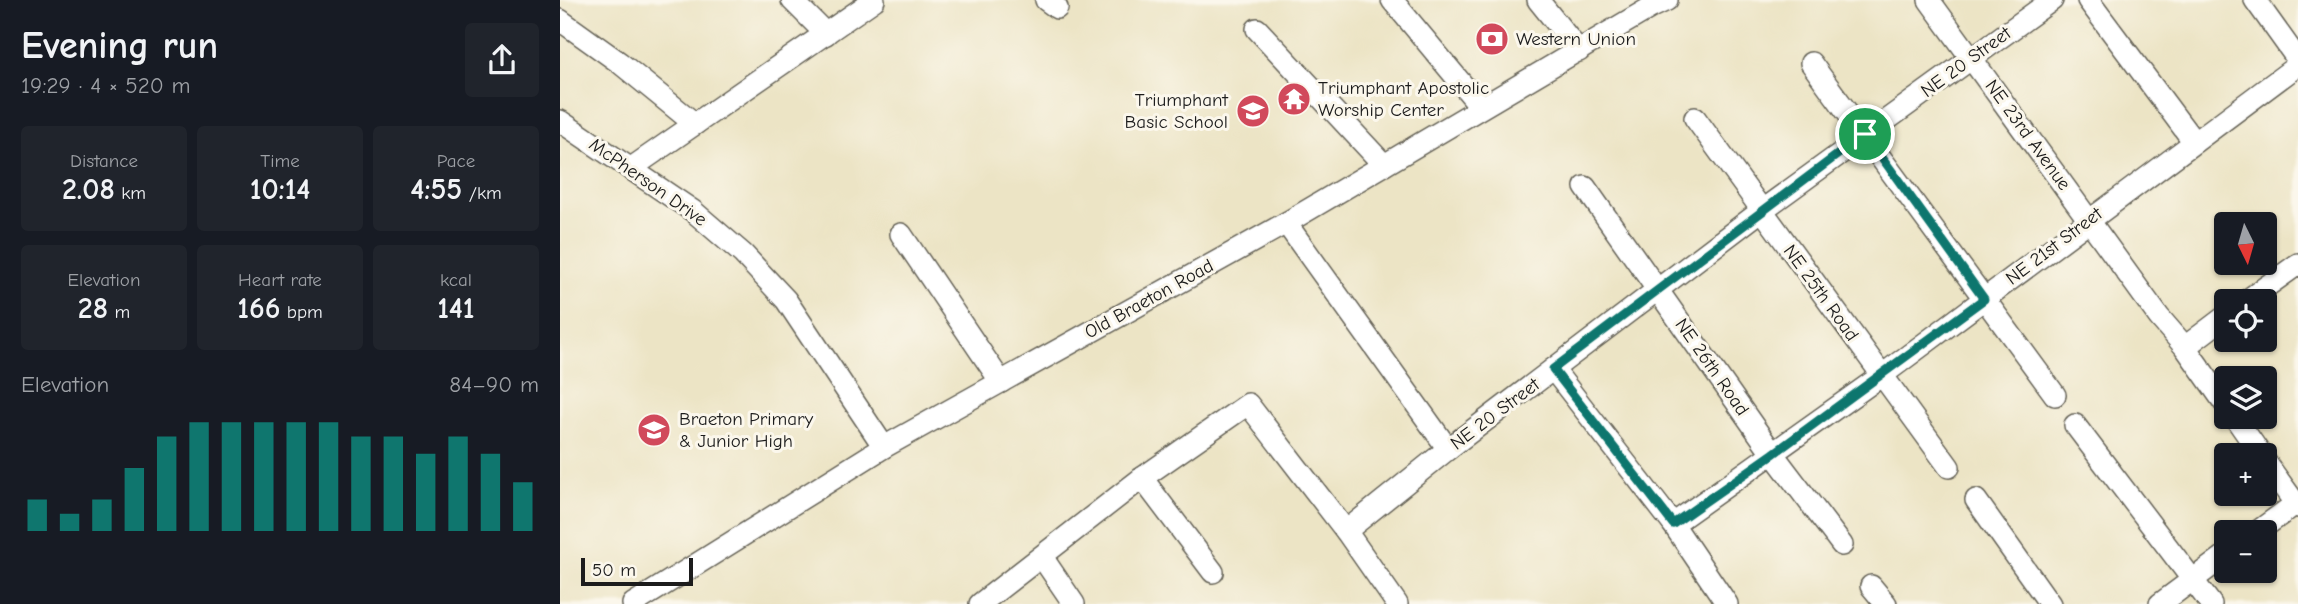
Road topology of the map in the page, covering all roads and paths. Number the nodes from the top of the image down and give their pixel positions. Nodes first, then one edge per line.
1 (792, 0) edge
2 (874, 0) edge
3 (1392, 0) edge
4 (1538, 0) edge
5 (1929, 0) edge
6 (2052, 0) edge
7 (2088, 0) edge
8 (2255, 0) edge
9 (1653, 3) edge
10 (560, 20) edge
11 (1257, 29) dead end
12 (826, 34) junction
13 (1579, 51) junction
14 (1973, 58) junction
15 (1811, 62) dead end
16 (2298, 62) edge
17 (1481, 107) junction
18 (1695, 118) dead end
19 (560, 121) edge
20 (695, 124) junction
21 (1865, 134) junction
22 (2194, 142) junction
23 (1384, 165) junction
24 (630, 169) junction
25 (1585, 187) dead end
26 (1761, 211) junction
27 (2088, 220) junction
28 (1286, 223) junction
29 (901, 234) dead end
30 (2294, 274) edge
31 (1657, 289) junction
32 (2267, 289) edge
33 (1984, 299) junction
34 (2214, 325) edge
35 (2185, 346) junction
36 (1553, 369) junction
37 (1881, 376) junction
38 (1001, 382) junction
39 (2214, 388) edge
40 (2054, 395) dead end
41 (2075, 425) dead end
42 (884, 447) junction
43 (1448, 449) junction
44 (1773, 454) junction
45 (1949, 467) dead end
46 (2277, 477) edge
47 (1142, 478) junction
48 (1976, 500) dead end
49 (2297, 504) edge
50 (2274, 520) edge
51 (1673, 524) junction
52 (1346, 531) junction
53 (1842, 545) dead end
54 (1042, 557) junction
55 (2214, 564) edge
56 (1213, 572) dead end
57 (2193, 579) junction
58 (1871, 586) dead end
59 (633, 604) edge
60 (980, 604) edge
61 (1074, 604) edge
62 (1397, 604) edge
63 (1727, 604) edge
64 (1886, 604) edge
65 (2050, 604) edge
66 (2160, 604) edge
67 (2211, 604) edge

1 - 12 street
2 - 12 street
3 - 17 street
4 - 13 street
5 - 14 street, NE 23rd Avenue
6 - 14 street, NE 20 Street
7 - 22 street
8 - 16 street
9 - 13 street, Old Braeton Road
10 - 20 street
11 - 23 street
12 - 20 street
13 - 17 street, Old Braeton Road
14 - 21 street, NE 20 Street
14 - 27 street, NE 23rd Avenue
15 - 21 street
16 - 22 street, NE 21st Street
17 - 23 street, Old Braeton Road
18 - 26 street, NE 25th Road
19 - 24 street, McPherson Drive
20 - 24 street
21 - 26 street, NE 20 Street
21 - 33 street
22 - 27 street, NE 21st Street
23 - 28 street, Old Braeton Road
24 - 42 street, McPherson Drive
25 - 31 street, NE 26th Road
26 - 31 street, NE 20 Street
26 - 37 street, NE 25th Road
27 - 33 street, NE 21st Street
27 - 35 street, NE 23rd Avenue
28 - 38 street, Old Braeton Road
28 - 43 street
29 - 38 street
30 - 32 street
31 - 36 street, NE 20 Street
31 - 44 street, NE 26th Road
33 - 37 street, NE 21st Street
33 - 40 street
34 - 35 street
35 - 39 street, NE 23rd Avenue
36 - 43 street, NE 20 Street
36 - 51 street
37 - 44 street, NE 21st Street
37 - 45 street, NE 25th Road
38 - 42 street, Old Braeton Road
41 - 57 street
42 - 59 street, Old Braeton Road
43 - 52 street, NE 20 Street
44 - 51 street, NE 21st Street
44 - 53 street, NE 26th Road
46 - 49 street
47 - 52 street
47 - 54 street
47 - 56 street
48 - 65 street
49 - 50 street
51 - 63 street
52 - 62 street
54 - 60 street
54 - 61 street
55 - 57 street
57 - 66 street
57 - 67 street
58 - 64 street

